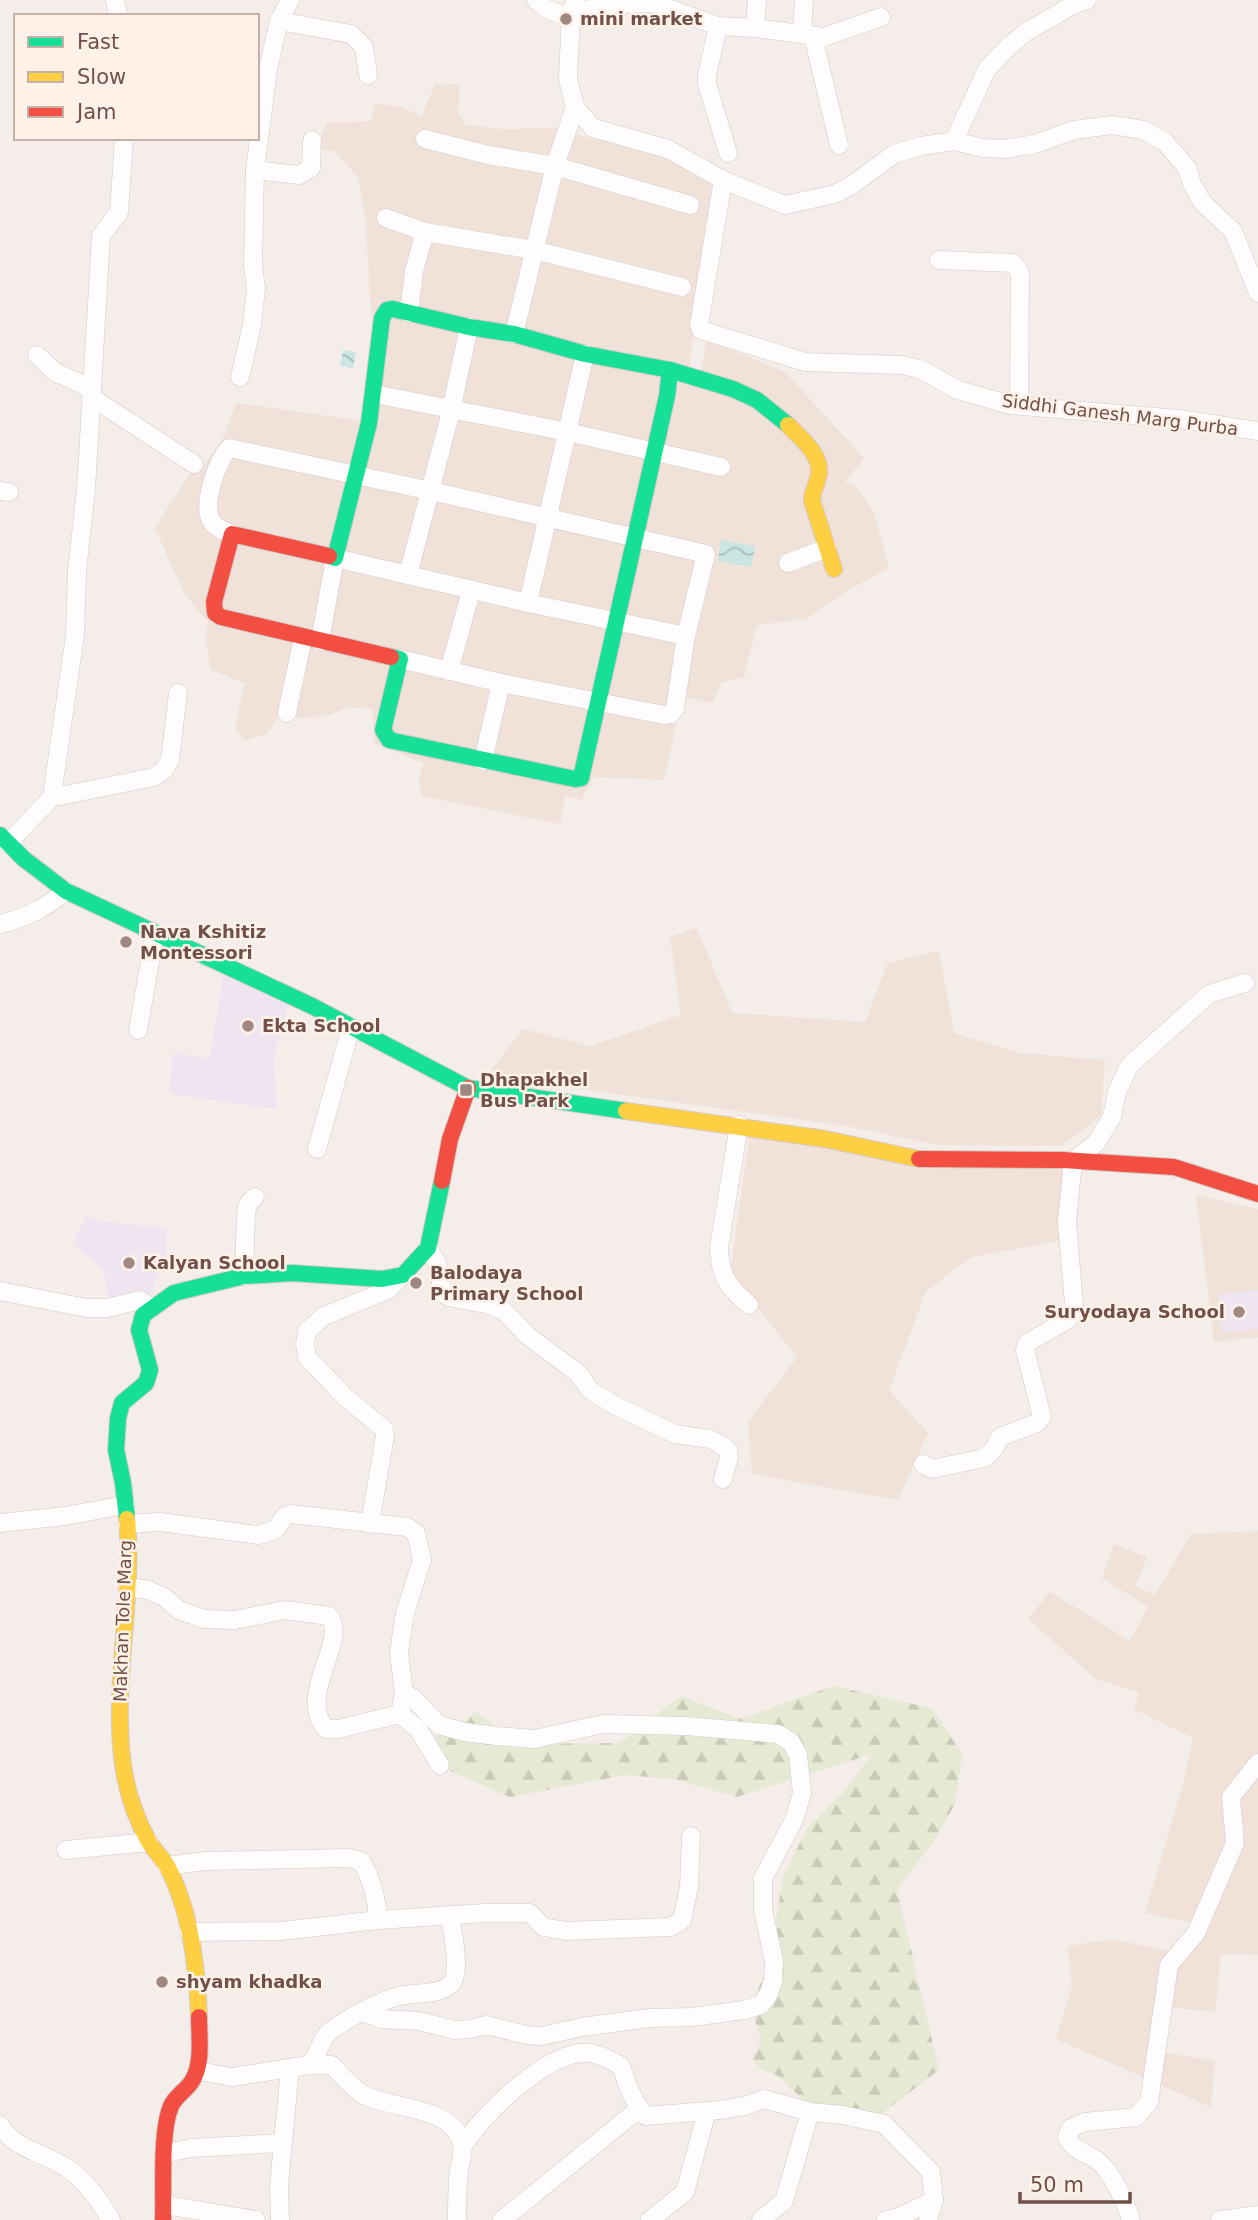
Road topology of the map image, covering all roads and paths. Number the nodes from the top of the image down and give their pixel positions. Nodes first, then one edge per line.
1 (290, 0) edge
2 (537, 0) edge
3 (757, 0) edge
4 (804, 0) edge
5 (1087, 0) edge
6 (572, 10) edge
7 (881, 17) dead end
8 (279, 21) junction
9 (718, 26) junction
10 (755, 28) junction
11 (808, 34) junction
12 (262, 69) edge
13 (368, 75) dead end
14 (575, 107) junction
15 (259, 112) edge
16 (425, 139) dead end
17 (124, 140) edge
18 (257, 140) edge
19 (312, 140) dead end
20 (954, 141) junction
21 (839, 145) dead end
22 (728, 153) dead end
23 (555, 166) junction
24 (255, 170) junction
25 (723, 180) junction
26 (690, 205) dead end
27 (386, 218) dead end
28 (425, 232) junction
29 (534, 250) junction
30 (939, 260) dead end
31 (682, 286) dead end
32 (1258, 293) edge
33 (409, 313) junction
34 (469, 327) junction
35 (514, 334) junction
36 (585, 354) junction
37 (37, 355) dead end
38 (670, 370) junction
39 (240, 377) dead end
40 (92, 393) junction
41 (374, 394) junction
42 (1019, 405) junction
43 (452, 411) junction
44 (1258, 431) edge
45 (568, 432) junction
46 (654, 451) junction
47 (194, 464) dead end
48 (721, 467) dead end
49 (355, 475) junction
50 (431, 491) junction
51 (548, 518) junction
52 (232, 534) junction
53 (635, 538) junction
54 (827, 548) junction
55 (335, 558) junction
56 (788, 563) dead end
57 (834, 569) dead end
58 (408, 575) junction
59 (471, 592) junction
60 (528, 603) junction
61 (617, 621) junction
62 (686, 636) junction
63 (312, 639) junction
64 (400, 659) junction
65 (449, 671) junction
66 (501, 683) junction
67 (177, 693) dead end
68 (598, 703) junction
69 (286, 713) dead end
70 (483, 761) junction
71 (55, 794) junction
72 (4, 839) edge
73 (66, 891) junction
74 (0, 923) edge
75 (155, 933) junction
76 (1245, 983) dead end
77 (351, 1027) junction
78 (138, 1030) dead end
79 (468, 1088) junction
80 (739, 1125) junction
81 (317, 1149) dead end
82 (1073, 1161) junction
83 (1258, 1194) edge
84 (255, 1197) dead end
85 (428, 1248) junction
86 (403, 1275) junction
87 (244, 1276) junction
88 (0, 1291) edge
89 (749, 1306) dead end
90 (151, 1307) junction
91 (922, 1464) dead end
92 (723, 1479) dead end
93 (125, 1505) junction
94 (0, 1523) edge
95 (127, 1524) junction
96 (370, 1524) junction
97 (128, 1587) junction
98 (404, 1693) junction
99 (400, 1714) junction
100 (1258, 1763) edge
101 (440, 1765) dead end
102 (691, 1836) dead end
103 (149, 1842) junction
104 (66, 1850) dead end
105 (167, 1866) junction
106 (450, 1915) junction
107 (378, 1920) junction
108 (188, 1932) junction
109 (363, 2012) junction
110 (309, 2065) junction
111 (290, 2068) junction
112 (198, 2071) junction
113 (639, 2109) junction
114 (707, 2111) junction
115 (810, 2112) junction
116 (0, 2125) edge
117 (282, 2143) junction
118 (463, 2146) junction
119 (166, 2153) junction
120 (934, 2200) junction
121 (164, 2213) edge
122 (1258, 2215) edge
123 (111, 2220) edge
124 (257, 2220) edge
125 (280, 2220) edge
126 (457, 2220) edge
127 (502, 2220) edge
128 (650, 2220) edge
129 (761, 2220) edge
130 (886, 2220) edge
131 (928, 2220) edge
132 (1131, 2220) edge
133 (1220, 2220) edge

1 - 8 street
2 - 6 street
3 - 10 street
4 - 11 street
5 - 20 street
6 - 9 street
6 - 14 street
7 - 11 street
8 - 12 street
8 - 13 street
9 - 10 street
9 - 22 street
10 - 11 street
11 - 21 street
12 - 15 street
14 - 23 street
14 - 25 street
16 - 23 street
17 - 40 street
18 - 24 street
19 - 24 street
20 - 25 street
20 - 32 street
23 - 26 street
23 - 29 street
24 - 39 street
25 - 42 street, Siddhi Ganesh Marg Purba
27 - 28 street
28 - 29 street
28 - 33 street
29 - 31 street
29 - 35 street
30 - 42 street
33 - 34 street
33 - 41 street
34 - 35 street
34 - 43 street
35 - 36 street
36 - 38 street
36 - 45 street
37 - 40 street
38 - 46 street
38 - 54 street
40 - 47 street
40 - 71 street
41 - 43 street
41 - 49 street
42 - 44 street, Siddhi Ganesh Marg Purba
43 - 45 street
43 - 50 street
45 - 46 street
45 - 51 street
46 - 48 street
46 - 53 street
49 - 50 street
49 - 52 street
49 - 55 street
50 - 51 street
50 - 58 street
51 - 53 street
51 - 60 street
52 - 55 street
52 - 63 street
53 - 61 street
53 - 62 street
54 - 56 street
54 - 57 street
55 - 58 street
55 - 63 street
58 - 59 street
59 - 60 street
59 - 65 street
60 - 61 street
61 - 62 street
61 - 68 street
62 - 68 street
63 - 64 street
63 - 69 street
64 - 65 street
64 - 70 street
65 - 66 street
66 - 68 street
66 - 70 street
67 - 71 street
68 - 70 street
71 - 72 street
72 - 73 street
73 - 74 street
73 - 75 street
75 - 77 street
75 - 78 street
76 - 82 street
77 - 79 street
77 - 81 street
79 - 80 street
79 - 85 street
80 - 82 street
80 - 89 street
82 - 83 street
82 - 91 street
84 - 87 street
85 - 86 street
85 - 92 street
86 - 87 street
86 - 96 street
87 - 90 street
88 - 90 street
90 - 93 street, Makhan Tole Marg
93 - 94 street
93 - 95 street, Makhan Tole Marg
95 - 96 street
95 - 97 street, Makhan Tole Marg
96 - 98 street
97 - 99 street
97 - 103 street, Makhan Tole Marg
98 - 99 street
98 - 109 street
99 - 101 street
100 - 132 street
102 - 106 street
103 - 104 street
103 - 105 street, Makhan Tole Marg
105 - 107 street
105 - 108 street, Makhan Tole Marg
106 - 107 street
106 - 109 street
107 - 108 street
108 - 112 street, Makhan Tole Marg
109 - 110 street
110 - 111 street
110 - 118 street
111 - 112 street
111 - 117 street
112 - 119 street
113 - 114 street
113 - 118 street
113 - 127 street
114 - 115 street
114 - 128 street
115 - 120 street
115 - 129 street
116 - 123 street
117 - 119 street
117 - 125 street
118 - 126 street
119 - 121 street
120 - 130 street
120 - 131 street
121 - 124 street
122 - 133 street

